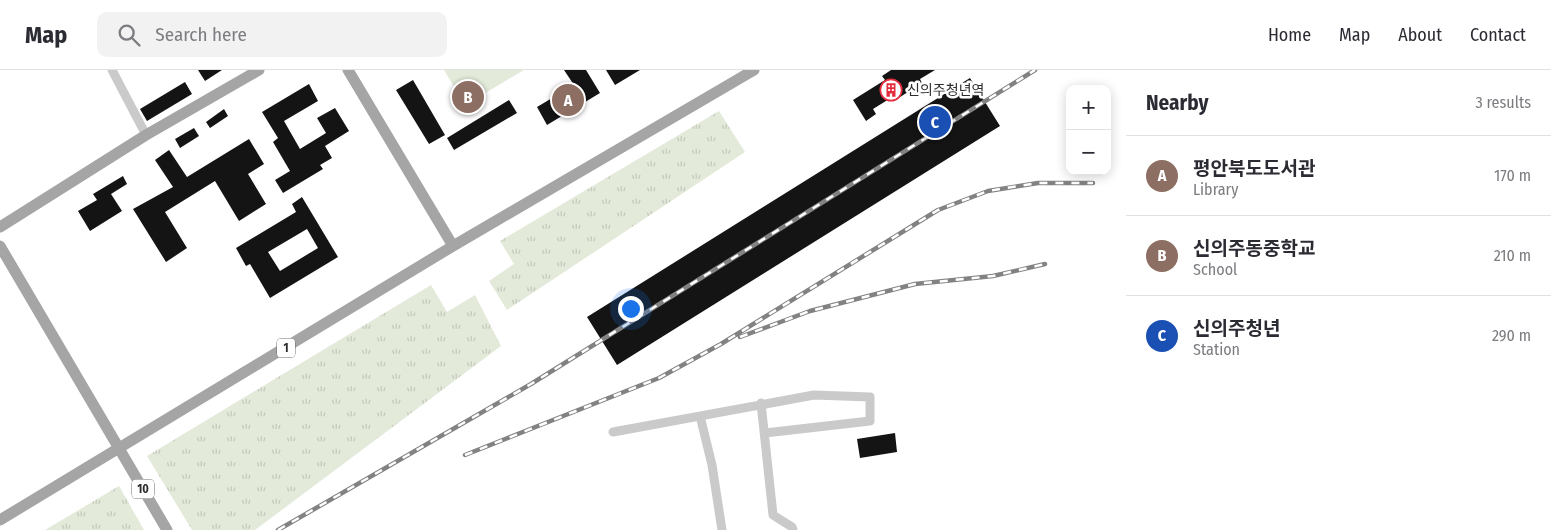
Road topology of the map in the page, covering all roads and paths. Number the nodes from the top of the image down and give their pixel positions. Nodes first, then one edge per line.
1 (112, 70) edge
2 (259, 70) edge
3 (348, 70) edge
4 (754, 70) edge
5 (146, 135) junction
6 (0, 227) edge
7 (0, 246) edge
8 (453, 246) junction
9 (761, 403) junction
10 (700, 416) junction
11 (613, 432) dead end
12 (764, 433) junction
13 (119, 449) junction
14 (0, 520) edge
15 (167, 530) edge
16 (722, 530) edge
17 (793, 530) edge

1 - 5 street
2 - 5 main road
3 - 8 main road
4 - 8 main road, 1
5 - 6 main road
7 - 13 main road
8 - 13 main road, 1
9 - 10 street
9 - 12 street
9 - 12 street
10 - 11 street
10 - 16 street
12 - 17 street
13 - 14 main road, 1
13 - 15 main road, 10

